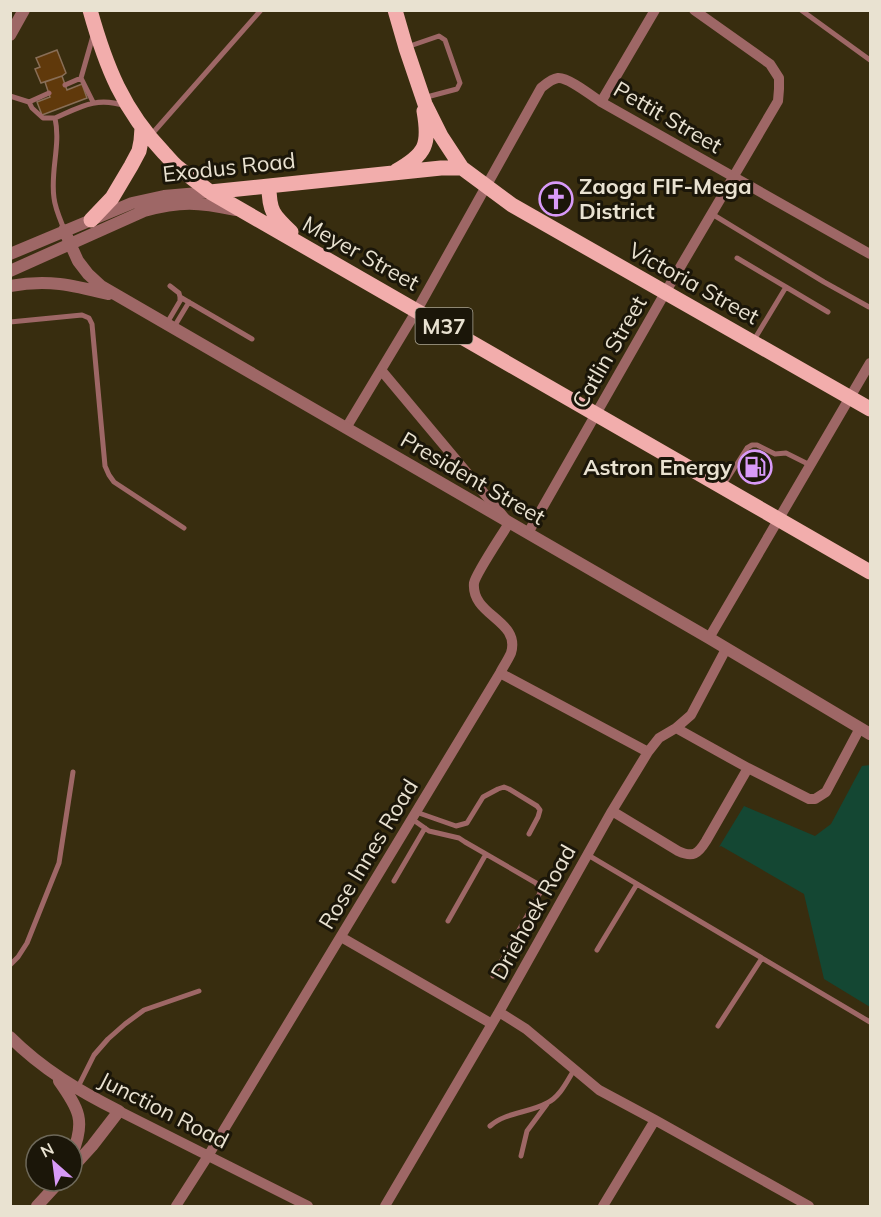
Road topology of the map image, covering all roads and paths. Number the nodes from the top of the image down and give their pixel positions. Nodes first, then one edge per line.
1 (261, 10) edge
2 (395, 10) edge
3 (655, 10) edge
4 (694, 10) edge
5 (801, 10) edge
6 (18, 14) edge
7 (92, 16) edge
8 (10, 35) edge
9 (406, 48) junction
10 (870, 60) edge
11 (81, 78) junction
12 (65, 85) dead end
13 (49, 93) dead end
14 (10, 96) edge
15 (424, 101) junction
16 (29, 102) junction
17 (93, 102) junction
18 (601, 102) junction
19 (128, 107) junction
20 (55, 118) junction
21 (145, 133) junction
22 (462, 168) junction
23 (393, 173) junction
24 (734, 177) junction
25 (269, 186) junction
26 (486, 187) junction
27 (210, 192) junction
28 (245, 213) junction
29 (712, 214) junction
30 (91, 220) junction
31 (64, 231) junction
32 (70, 243) junction
33 (308, 249) junction
34 (870, 254) edge
35 (10, 255) edge
36 (737, 258) dead end
37 (10, 271) edge
38 (10, 286) edge
39 (170, 286) dead end
40 (786, 287) junction
41 (665, 293) junction
42 (118, 296) junction
43 (180, 297) junction
44 (189, 302) junction
45 (869, 307) dead end
46 (417, 310) junction
47 (828, 312) dead end
48 (10, 322) edge
49 (170, 326) junction
50 (252, 339) dead end
51 (753, 342) junction
52 (870, 363) edge
53 (381, 370) junction
54 (850, 396) junction
55 (870, 408) edge
56 (596, 414) junction
57 (346, 428) junction
58 (810, 466) junction
59 (722, 487) junction
60 (779, 520) junction
61 (509, 523) junction
62 (184, 528) dead end
63 (528, 533) junction
64 (870, 572) edge
65 (709, 638) junction
66 (726, 649) junction
67 (500, 674) junction
68 (676, 728) junction
69 (865, 731) edge
70 (648, 752) junction
71 (748, 768) junction
72 (73, 772) dead end
73 (612, 811) junction
74 (414, 816) junction
75 (425, 828) junction
76 (529, 834) dead end
77 (486, 854) junction
78 (588, 855) junction
79 (394, 880) dead end
80 (637, 884) junction
81 (448, 921) dead end
82 (341, 937) junction
83 (597, 950) dead end
84 (762, 958) junction
85 (10, 965) edge
86 (493, 975) dead end
87 (199, 991) dead end
88 (499, 1012) junction
89 (870, 1022) edge
90 (492, 1024) junction
91 (718, 1026) dead end
92 (10, 1037) edge
93 (574, 1070) junction
94 (54, 1074) junction
95 (77, 1089) junction
96 (548, 1103) junction
97 (119, 1111) junction
98 (655, 1120) junction
99 (490, 1126) dead end
100 (79, 1133) edge
101 (84, 1155) edge
102 (208, 1156) junction
103 (521, 1156) dead end
104 (49, 1193) edge
105 (38, 1206) edge
106 (176, 1206) edge
107 (308, 1206) edge
108 (385, 1206) edge
109 (603, 1206) edge
110 (809, 1206) edge

1 - 21 lane
2 - 9 main road, Victoria Street
3 - 18 street
4 - 24 street, Catlin Street
5 - 10 lane
6 - 8 street
7 - 11 lane
7 - 19 main road, Meyer Street / M37
9 - 15 main road, Victoria Street
9 - 15 lane
11 - 12 lane
11 - 17 lane
13 - 16 lane
14 - 16 lane
15 - 22 main road, Victoria Street
15 - 23 main road
16 - 20 lane
17 - 19 lane
17 - 20 lane
18 - 24 street, Pettit Street
18 - 26 street, Pettit Street
19 - 21 main road, Meyer Street / M37
20 - 31 lane
21 - 27 main road, Meyer Street / M37
21 - 30 main road
22 - 23 main road, Exodus Road
22 - 26 main road, Victoria Street
23 - 25 main road, Exodus Road
24 - 29 street, Catlin Street
24 - 34 street, Pettit Street
25 - 27 main road, Exodus Road
25 - 33 main road
26 - 41 main road, Victoria Street
26 - 46 street
27 - 28 main road, Meyer Street / M37
27 - 30 street, Exodus Road
28 - 32 street
28 - 33 main road, Meyer Street / M37
29 - 41 street, Catlin Street
29 - 45 lane
30 - 31 street, Exodus Road
31 - 32 street, President Street
31 - 35 street, Exodus Road
32 - 37 street
32 - 42 street, President Street
33 - 46 main road, Meyer Street / M37
36 - 40 lane
38 - 42 street
39 - 43 lane
40 - 47 lane
40 - 51 lane
41 - 51 main road, Victoria Street
41 - 56 street, Catlin Street
42 - 49 street, President Street
43 - 44 lane
43 - 49 lane
44 - 49 lane
44 - 50 lane
46 - 53 street
46 - 56 main road, Meyer Street / M37
48 - 62 lane
49 - 57 street, President Street
51 - 54 main road, Victoria Street
52 - 54 street
53 - 57 street
53 - 61 street
54 - 55 main road, Victoria Street
54 - 58 street
56 - 59 main road, Meyer Street / M37
56 - 63 street, Catlin Street
57 - 61 street, President Street
58 - 59 lane
58 - 60 street
59 - 60 main road, Meyer Street / M37
60 - 64 main road, Meyer Street / M37
60 - 65 street
61 - 63 street, President Street
61 - 67 street, Rose Innes Road
63 - 65 street, President Street
65 - 66 street, President Street
66 - 68 street, Driehoek Road
66 - 69 street, President Street
67 - 70 street
67 - 74 street, Rose Innes Road
68 - 70 street, Driehoek Road
68 - 71 street
69 - 71 street
70 - 73 street, Driehoek Road
71 - 73 street
72 - 85 lane
73 - 78 street, Driehoek Road
74 - 75 lane
74 - 76 lane
74 - 82 street, Rose Innes Road
75 - 77 lane
75 - 79 lane
77 - 81 lane
77 - 86 lane
78 - 80 lane
78 - 88 street, Driehoek Road
80 - 83 lane
80 - 84 lane
82 - 90 street
82 - 102 street, Rose Innes Road
84 - 89 lane
84 - 91 lane
87 - 95 lane
88 - 90 street, Driehoek Road
88 - 93 street
90 - 108 street, Driehoek Road
92 - 94 street, Junction Road
93 - 96 lane
93 - 98 street
94 - 95 street, Junction Road
94 - 100 street
95 - 97 street, Junction Road
96 - 99 lane
96 - 103 lane
97 - 101 street
97 - 102 street, Junction Road
98 - 109 street
98 - 110 street
102 - 106 street, Rose Innes Road
102 - 107 street, Junction Road
104 - 105 street

